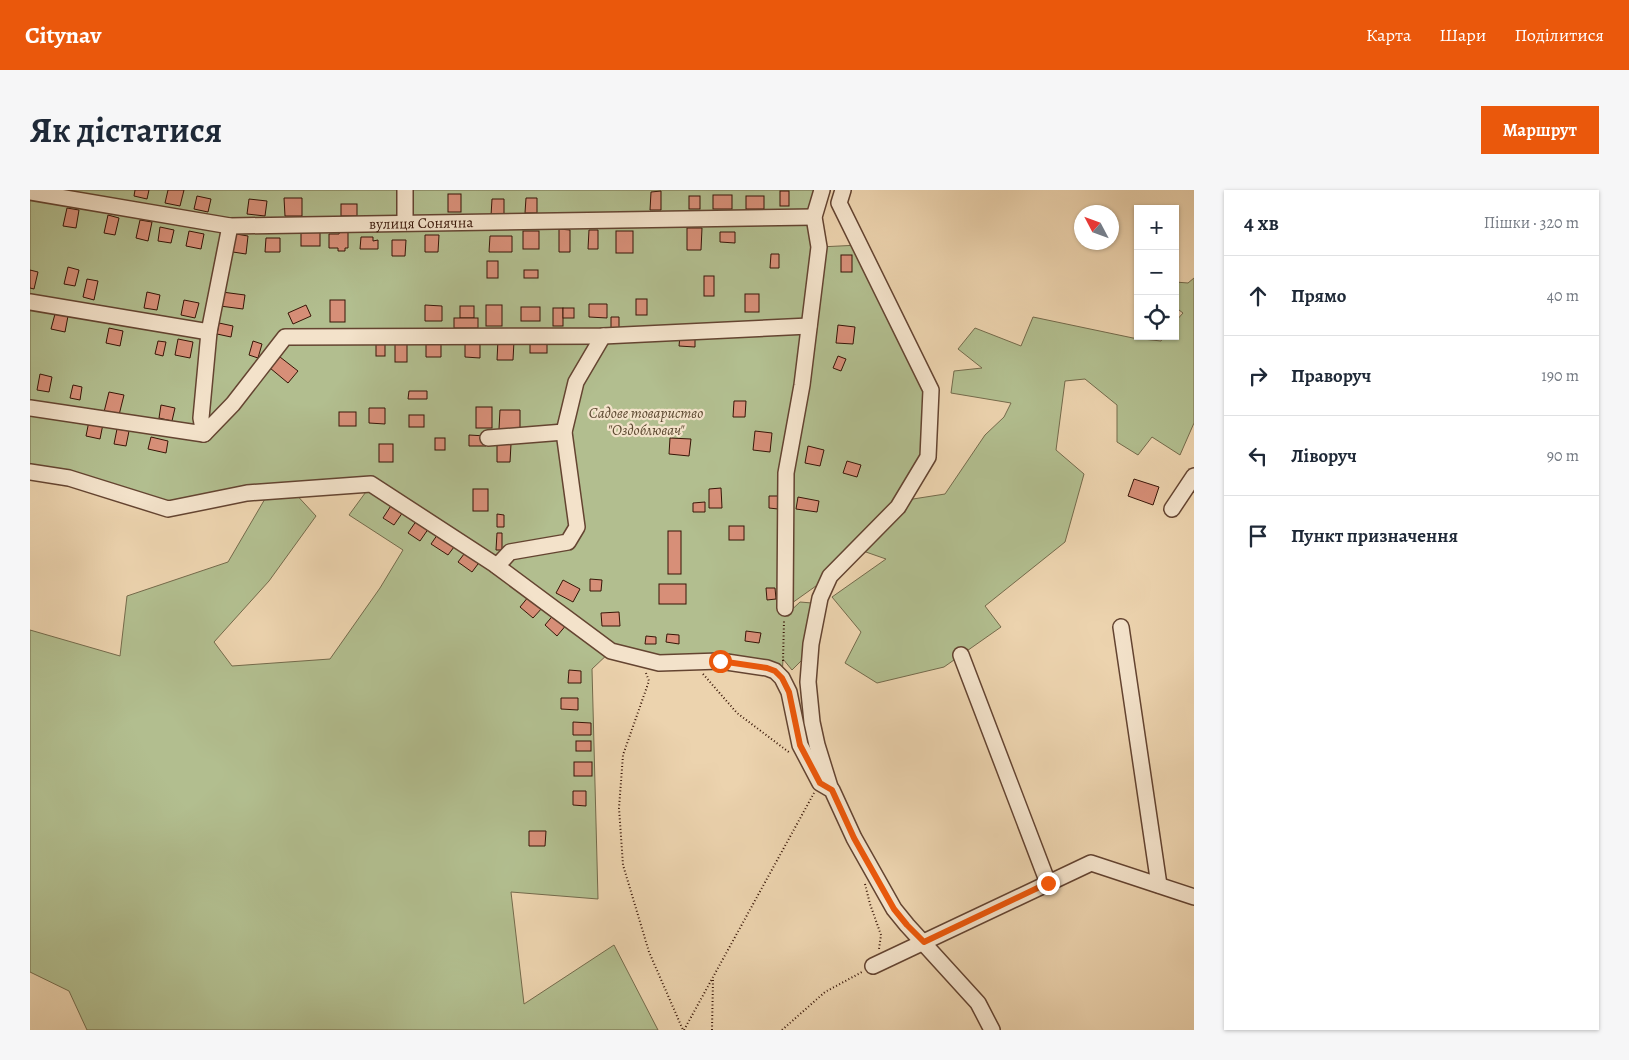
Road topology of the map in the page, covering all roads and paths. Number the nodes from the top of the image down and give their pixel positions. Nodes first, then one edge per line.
1 (405, 190) edge
2 (822, 190) edge
3 (843, 190) edge
4 (30, 192) edge
5 (814, 217) junction
6 (405, 223) junction
7 (230, 226) junction
8 (30, 302) edge
9 (809, 326) junction
10 (209, 332) junction
11 (603, 336) junction
12 (30, 408) edge
13 (564, 432) junction
14 (204, 434) junction
15 (488, 438) dead end
16 (30, 472) edge
17 (1194, 476) edge
18 (1172, 509) dead end
19 (497, 566) junction
20 (784, 608) joint
21 (1121, 627) dead end
22 (961, 655) dead end
23 (692, 662) junction
24 (645, 669) dead end
25 (782, 678) junction
26 (789, 753) dead end
27 (826, 787) junction
28 (863, 876) dead end
29 (1048, 883) junction
30 (1159, 885) junction
31 (1194, 897) edge
32 (924, 942) junction
33 (873, 966) junction
34 (713, 978) junction
35 (684, 1030) edge
36 (712, 1030) edge
37 (782, 1030) edge
38 (992, 1030) edge

1 - 6 street
2 - 5 street
3 - 27 street
4 - 7 street, вулиця Сонячна
5 - 6 street, вулиця Сонячна
5 - 9 street
6 - 7 street, вулиця Сонячна
7 - 10 street
8 - 10 street
9 - 11 street
9 - 20 street
10 - 14 street
11 - 13 street
11 - 14 street
12 - 14 street
13 - 15 street
13 - 19 street
16 - 19 street
17 - 18 street
19 - 23 street
20 - 25 path
21 - 30 street
22 - 29 street
23 - 25 street
23 - 26 path
24 - 35 path
25 - 27 street
27 - 32 street
27 - 34 path
28 - 33 path
29 - 30 street
29 - 32 street
30 - 31 street
32 - 33 street
32 - 38 street
33 - 37 path
34 - 35 path
34 - 36 path

